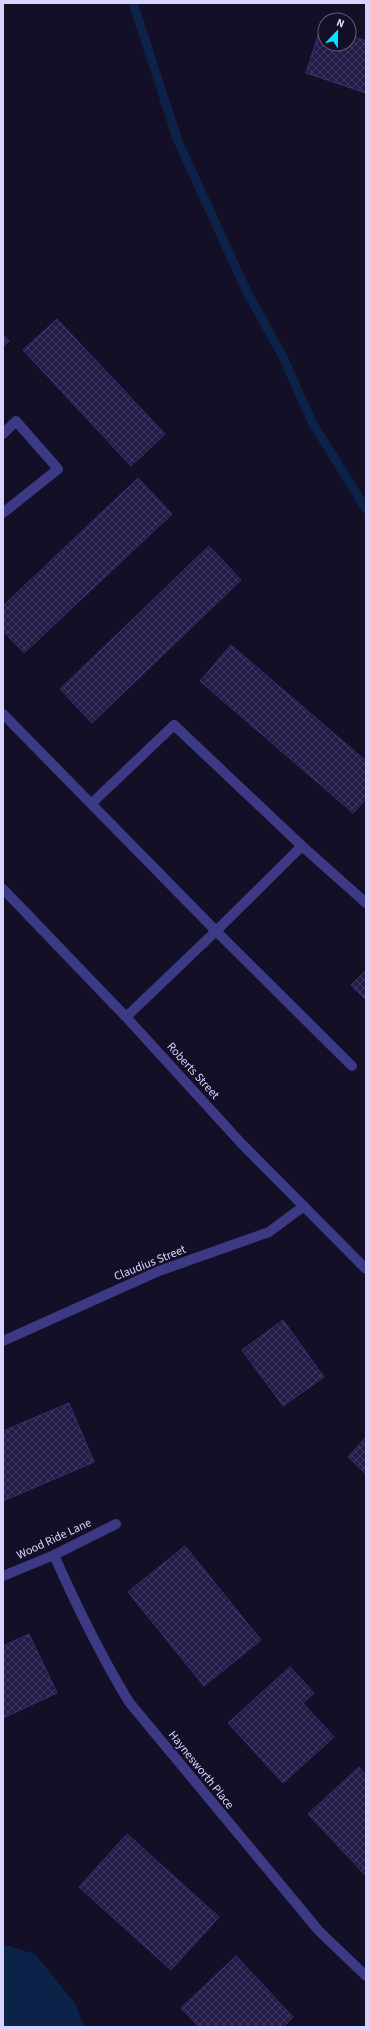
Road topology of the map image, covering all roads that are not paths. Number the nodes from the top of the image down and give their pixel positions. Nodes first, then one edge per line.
1 (3, 434) edge
2 (3, 513) edge
3 (3, 714) edge
4 (91, 804) junction
5 (302, 846) junction
6 (3, 888) edge
7 (366, 903) edge
8 (216, 931) junction
9 (126, 1017) junction
10 (352, 1066) dead end
11 (304, 1206) junction
12 (366, 1269) edge
13 (3, 1341) edge
14 (116, 1524) dead end
15 (54, 1555) junction
16 (3, 1576) edge
17 (366, 1976) edge

1 - 2 street
3 - 4 street
4 - 5 street
4 - 8 street
5 - 7 street
5 - 8 street
6 - 9 street, Roberts Street
8 - 9 street
8 - 10 street
9 - 11 street, Roberts Street
11 - 12 street, Roberts Street
11 - 13 street, Claudius Street
14 - 15 street, Wood Ride Lane
15 - 16 street, Wood Ride Lane
15 - 17 street, Haynesworth Place

